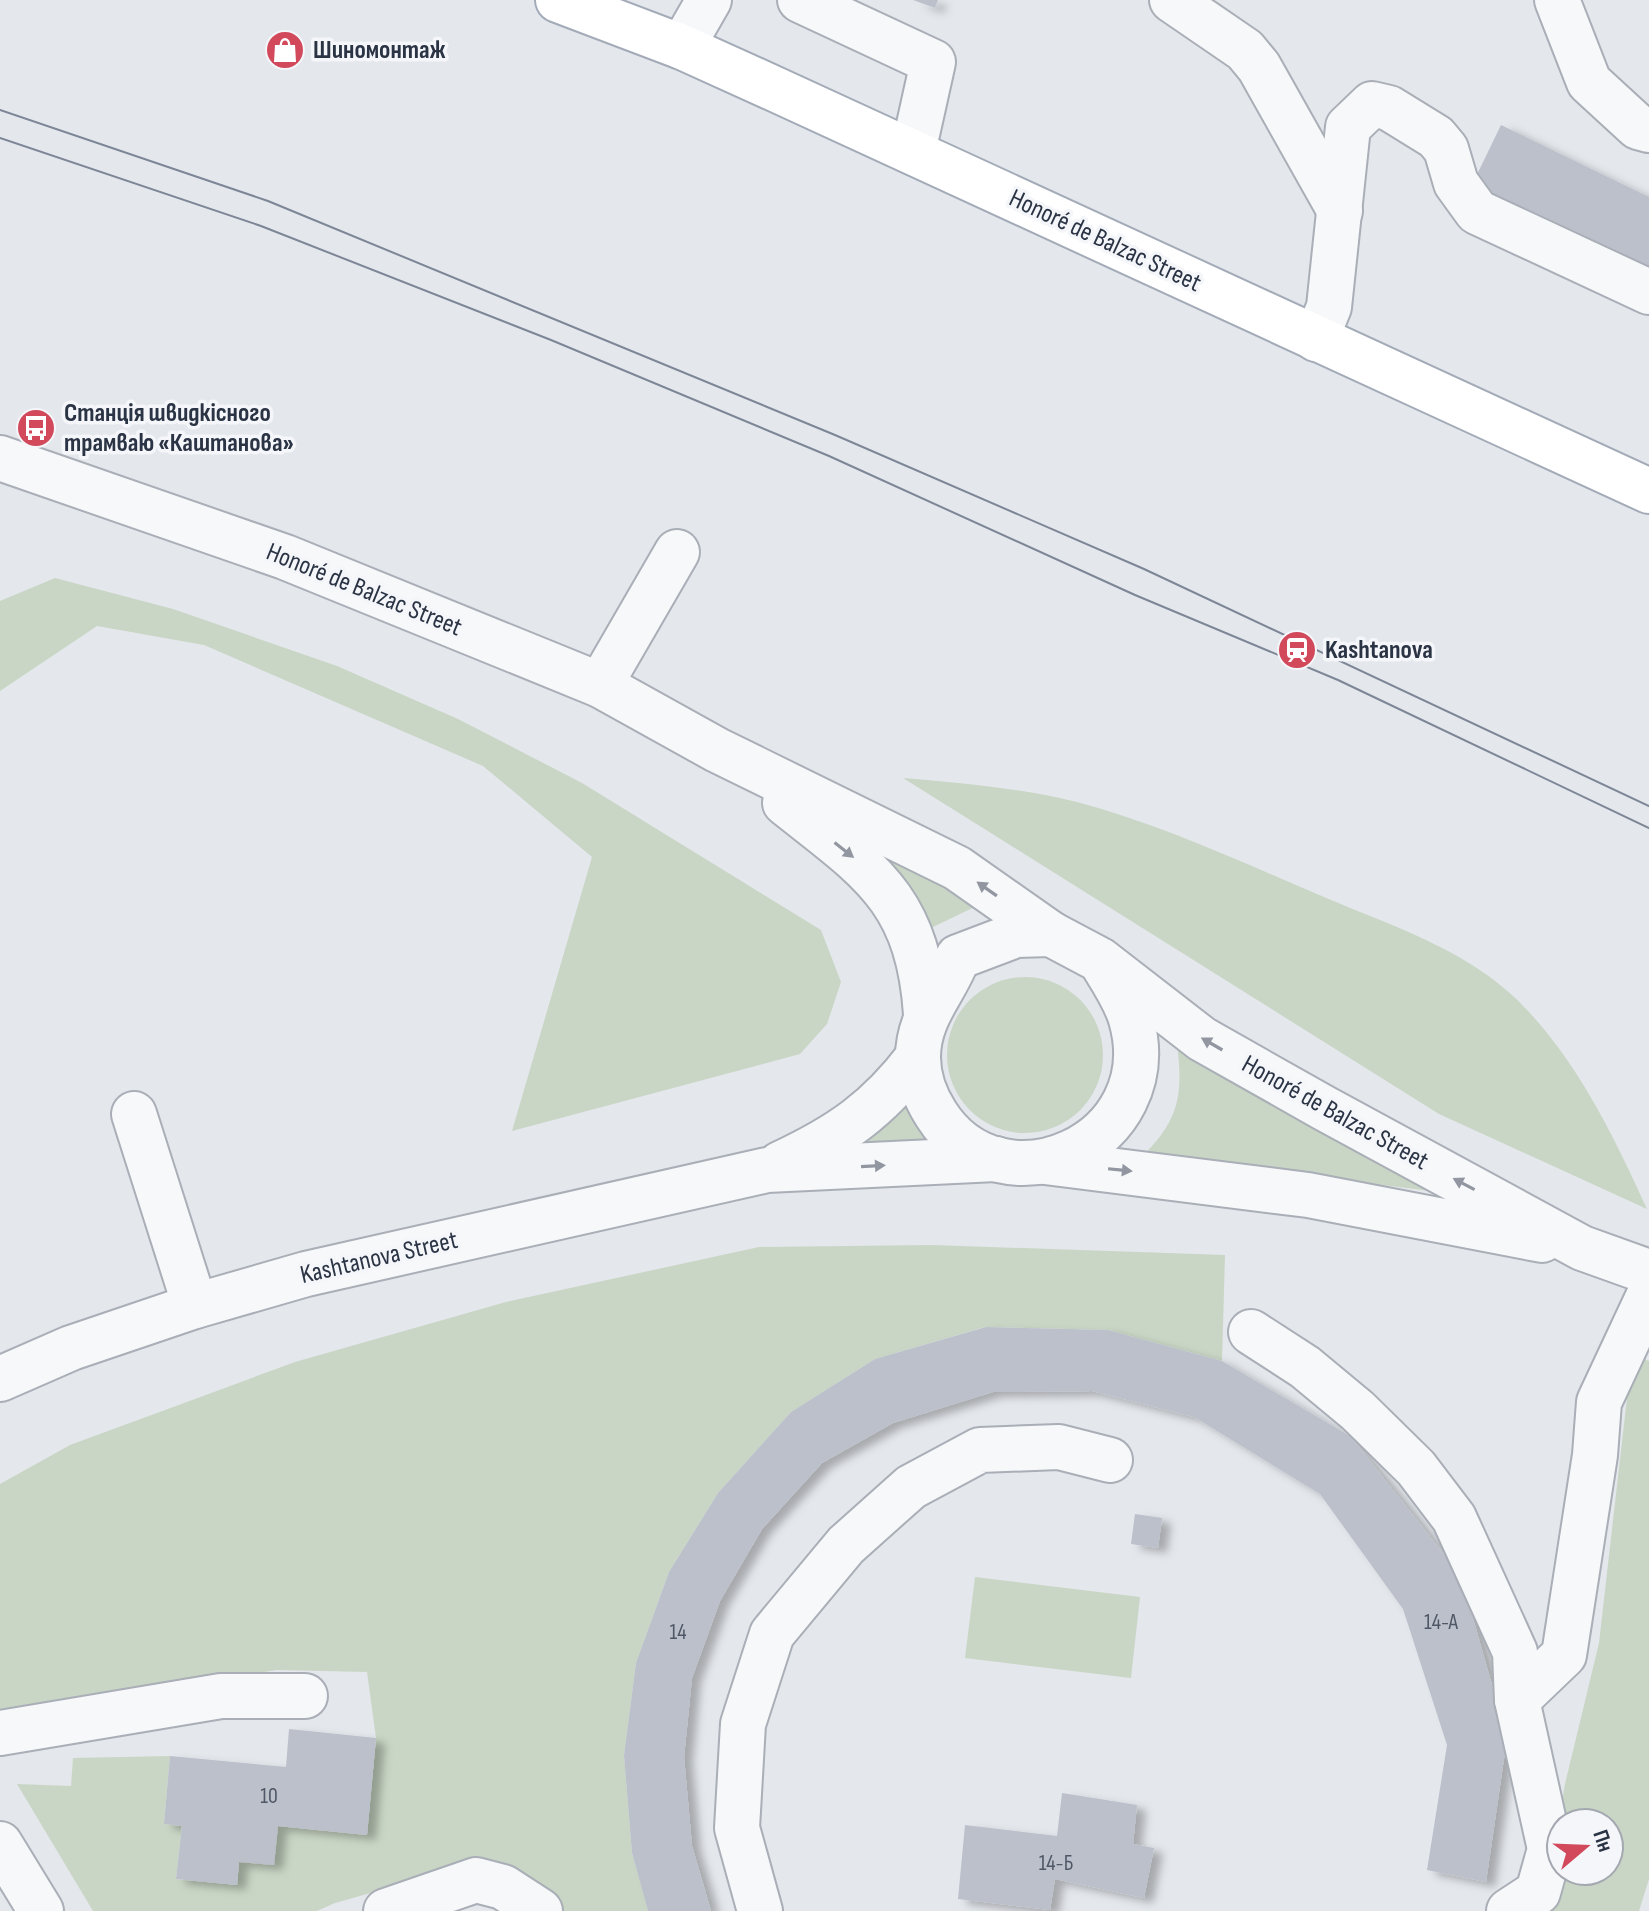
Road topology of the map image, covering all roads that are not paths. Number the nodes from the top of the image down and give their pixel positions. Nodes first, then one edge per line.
1 (558, 0) edge
2 (709, 0) edge
3 (800, 0) edge
4 (1172, 0) edge
5 (1557, 0) edge
6 (682, 47) junction
7 (1649, 130) edge
8 (913, 152) junction
9 (1340, 211) junction
10 (1649, 292) edge
11 (1316, 339) junction
12 (0, 458) edge
13 (1649, 491) edge
14 (677, 552) dead end
15 (600, 685) junction
16 (717, 750) junction
17 (1051, 934) junction
18 (1100, 960) junction
19 (926, 1014) junction
20 (918, 1057) junction
21 (134, 1114) dead end
22 (999, 1159) junction
23 (1043, 1161) junction
24 (767, 1170) junction
25 (1582, 1248) junction
26 (1649, 1272) edge
27 (1649, 1295) edge
28 (195, 1306) junction
29 (1251, 1332) dead end
30 (0, 1379) edge
31 (1110, 1460) dead end
32 (305, 1696) dead end
33 (1517, 1700) junction
34 (0, 1733) edge
35 (0, 1844) edge
36 (41, 1911) edge
37 (386, 1911) edge
38 (540, 1911) edge
39 (760, 1911) edge
40 (1509, 1911) edge

1 - 6 main road, Honoré de Balzac Street
2 - 6 street
3 - 8 street
4 - 9 street
5 - 7 street
6 - 8 main road, Honoré de Balzac Street
8 - 11 main road, Honoré de Balzac Street
9 - 10 street
9 - 11 street
11 - 13 main road, Honoré de Balzac Street
12 - 15 street, Honoré de Balzac Street
14 - 15 street
15 - 16 street, Honoré de Balzac Street
17 -> 16 street, Honoré de Balzac Street
16 -> 19 street, Honoré de Balzac Street
17 - 18 street
17 - 19 street
18 - 23 street
25 -> 18 street, Honoré de Balzac Street
19 - 20 street
20 - 22 street
20 - 24 street, Kashtanova Street
21 - 28 street
22 - 23 street
24 -> 22 street, Kashtanova Street
23 -> 25 street, Honoré de Balzac Street
24 - 28 street, Kashtanova Street
25 - 26 street, Honoré de Balzac Street
27 - 33 street
28 - 30 street, Kashtanova Street
29 - 33 street
31 - 39 street
32 - 34 street
33 - 40 street
35 - 36 street
37 - 38 street

